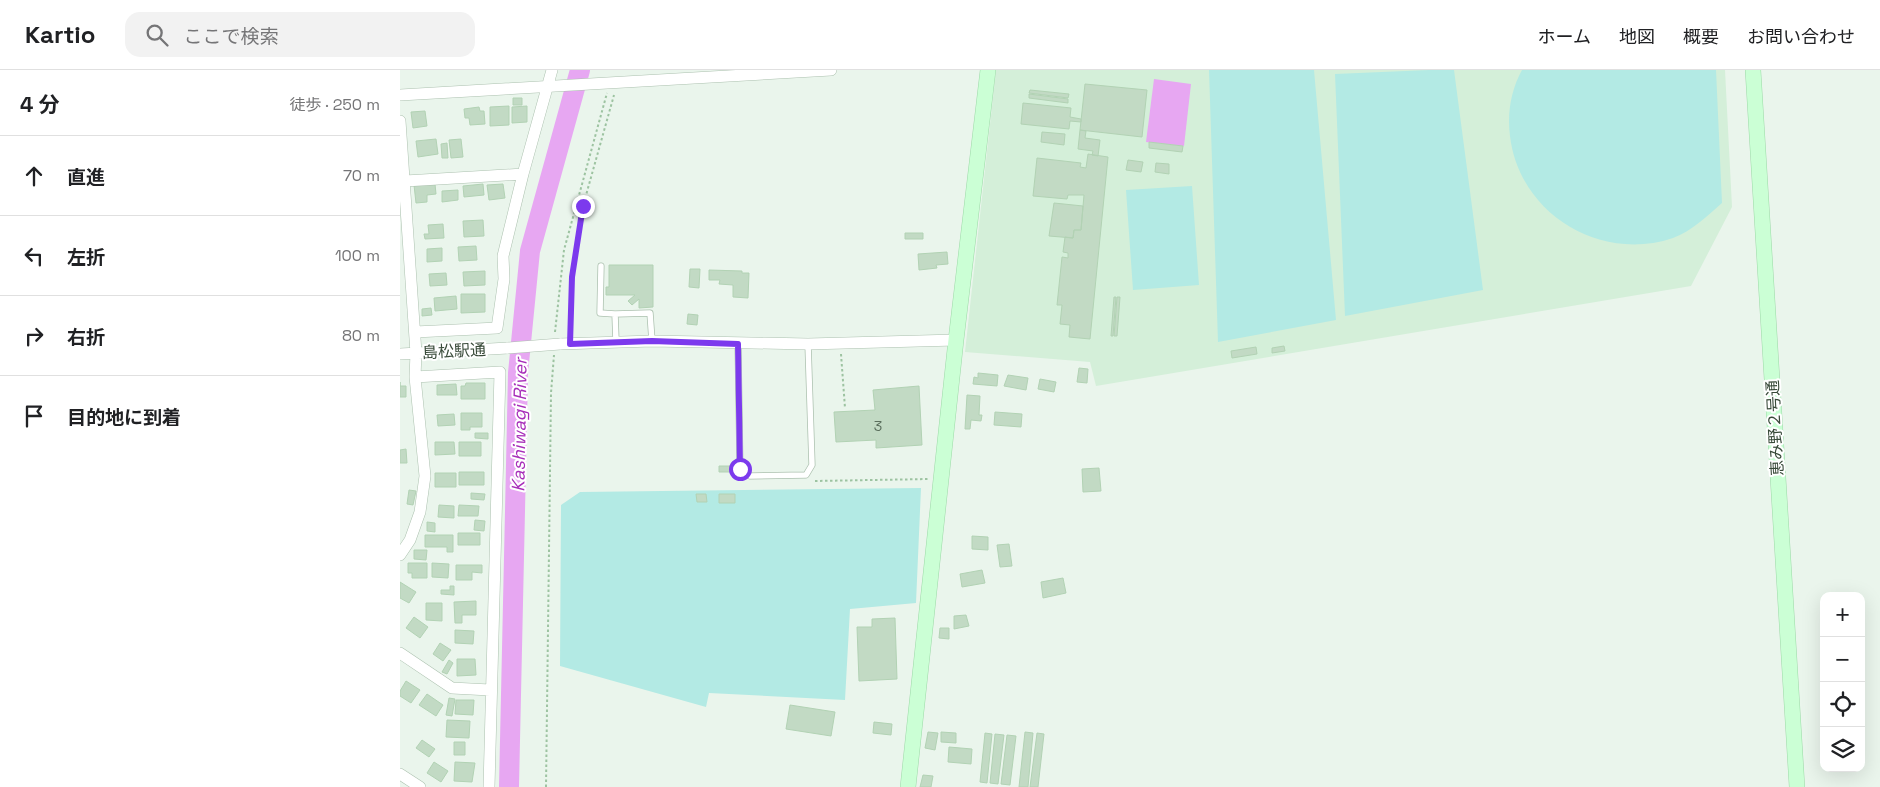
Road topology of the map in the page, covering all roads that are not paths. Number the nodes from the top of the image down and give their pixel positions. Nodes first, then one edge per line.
1 (552, 70) edge
2 (831, 70) edge
3 (988, 70) edge
4 (1753, 70) edge
5 (548, 87) junction
6 (400, 95) edge
7 (400, 120) edge
8 (523, 174) junction
9 (405, 181) junction
10 (403, 205) edge
11 (601, 266) dead end
12 (615, 314) junction
13 (415, 332) junction
14 (956, 340) junction
15 (616, 341) junction
16 (652, 341) junction
17 (738, 344) junction
18 (808, 344) junction
19 (416, 353) junction
20 (400, 354) edge
21 (415, 377) junction
22 (400, 554) edge
23 (400, 652) edge
24 (490, 690) junction
25 (400, 774) edge
26 (420, 787) edge
27 (489, 787) edge
28 (908, 787) edge
29 (1797, 787) edge

1 - 5 street
2 - 5 street
3 - 14 street
4 - 29 street, 恵み野２号通
5 - 6 street
5 - 8 street
7 - 9 street
8 - 9 street
8 - 13 street
9 - 10 street
10 - 13 street
11 - 12 lane
12 - 15 lane
12 - 16 lane
13 - 19 street
14 - 18 street, 島松駅通
14 - 28 street
15 - 16 street, 島松駅通
15 - 19 street, 島松駅通, bridge
16 - 17 street, 島松駅通
17 - 18 street, 島松駅通
17 - 18 lane
19 - 20 street, 島松駅通
19 - 21 street
21 - 22 street
21 - 24 street
23 - 24 street
24 - 27 street
25 - 26 street

